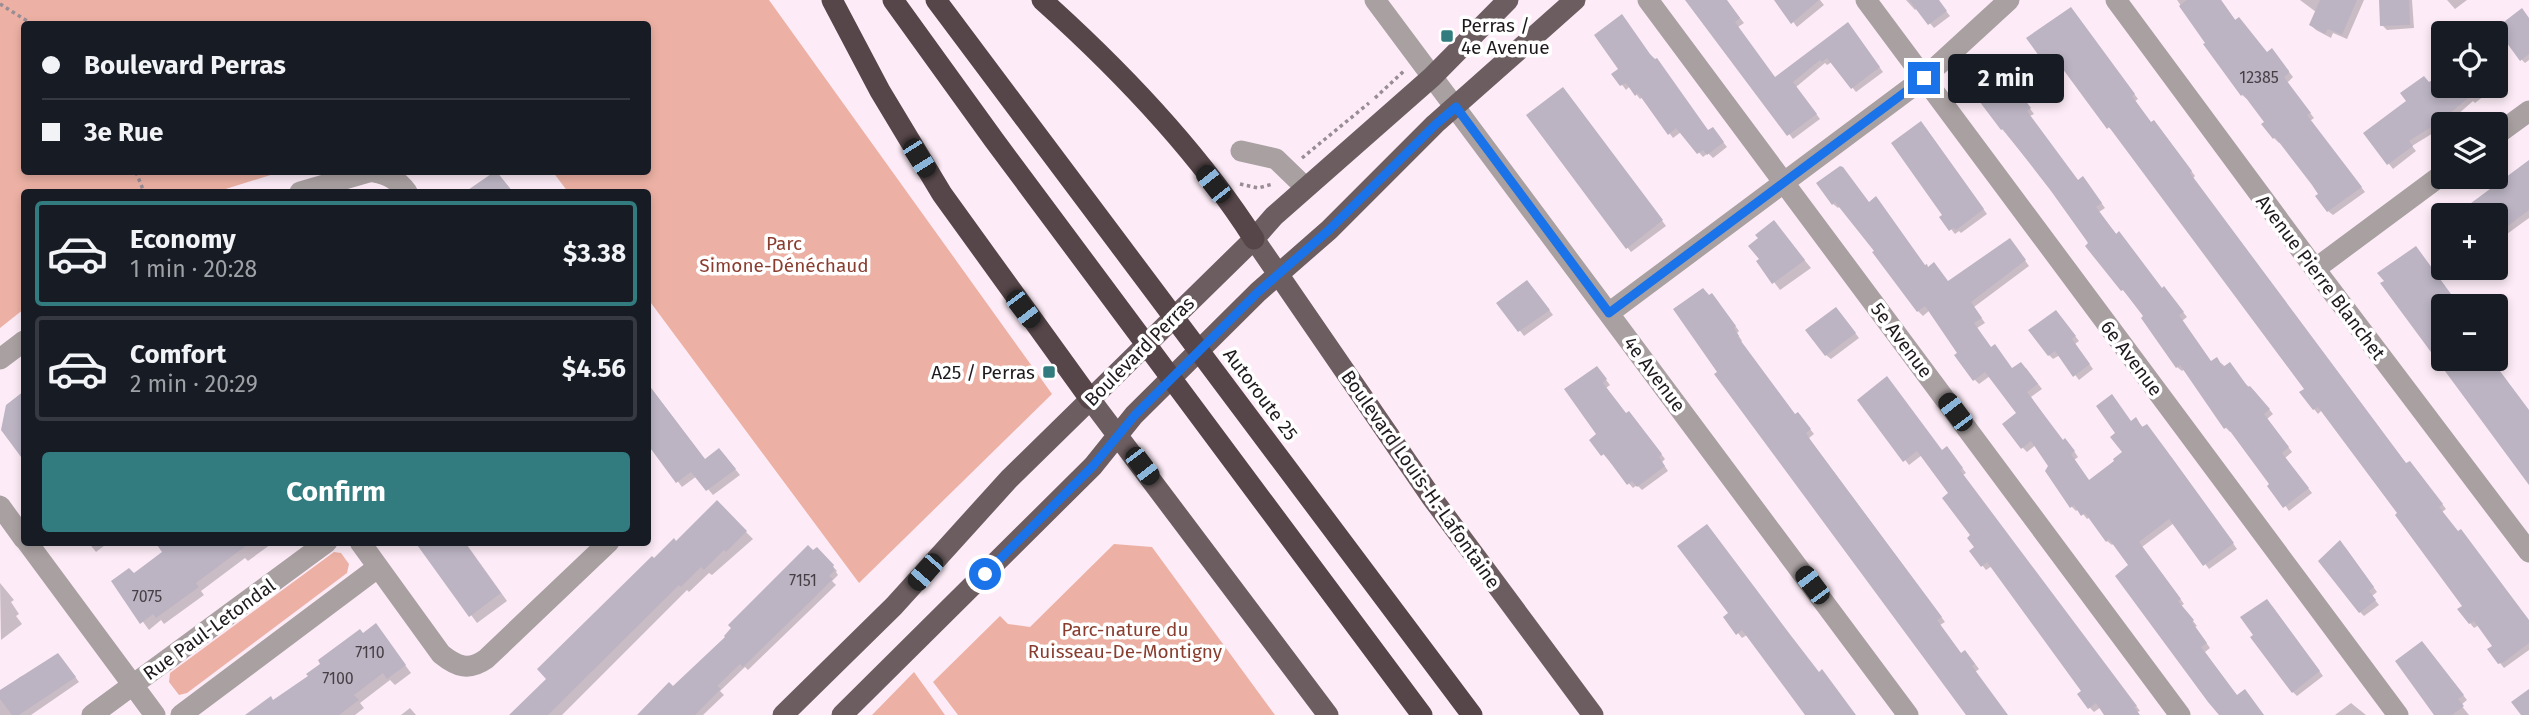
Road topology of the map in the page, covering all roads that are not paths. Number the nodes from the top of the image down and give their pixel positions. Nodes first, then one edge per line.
1 (832, 0) edge
2 (893, 0) edge
3 (936, 0) edge
4 (1042, 0) edge
5 (1375, 0) edge
6 (1508, 0) edge
7 (1575, 0) edge
8 (1648, 0) edge
9 (1866, 0) edge
10 (2009, 0) edge
11 (2116, 0) edge
12 (1432, 77) junction
13 (1924, 78) junction
14 (1456, 107) junction
15 (2529, 111) edge
16 (2508, 126) edge
17 (1241, 151) dead end
18 (361, 175) edge
19 (387, 175) edge
20 (1784, 182) junction
21 (2431, 183) edge
22 (1305, 187) junction
23 (311, 189) edge
24 (405, 189) edge
25 (1254, 239) junction
26 (2315, 269) junction
27 (1278, 275) junction
28 (1609, 313) junction
29 (21, 343) edge
30 (0, 359) edge
31 (1090, 399) junction
32 (1119, 437) junction
33 (0, 506) edge
34 (21, 534) edge
35 (30, 546) edge
36 (322, 546) edge
37 (363, 546) edge
38 (605, 546) edge
39 (2529, 552) edge
40 (377, 568) junction
41 (132, 685) junction
42 (92, 715) edge
43 (155, 715) edge
44 (181, 715) edge
45 (783, 715) edge
46 (842, 715) edge
47 (1328, 715) edge
48 (1422, 715) edge
49 (1472, 715) edge
50 (1592, 715) edge
51 (1908, 715) edge
52 (2180, 715) edge
53 (2398, 715) edge

1 - 31 highway
2 - 48 highway
3 - 49 highway, Autoroute 25
4 - 25 highway
5 - 12 street, 4e Avenue
6 - 12 main road, Boulevard Perras
7 - 14 main road
8 - 20 street, 5e Avenue
9 - 13 street, 6e Avenue
10 - 13 street
11 - 26 street, Avenue Pierre Blanchet
12 - 14 street, 4e Avenue
12 - 22 main road, Boulevard Perras
13 - 20 street
13 - 53 street, 6e Avenue
14 - 27 main road
14 - 28 street, 4e Avenue
15 - 16 street
17 - 22 street
18 - 23 street
19 - 24 street
20 - 28 street
20 - 52 street, 5e Avenue
21 - 26 street
22 - 25 main road, Boulevard Perras
25 - 27 main road, Boulevard Louis-H.-Lafontaine
25 - 31 main road, Boulevard Perras
26 - 39 street, Avenue Pierre Blanchet
27 - 32 main road
27 - 50 main road, Boulevard Louis-H.-Lafontaine
28 - 51 street, 4e Avenue
29 - 30 street
31 - 32 main road
31 - 45 main road, Boulevard Perras
32 - 46 main road
32 - 47 main road
33 - 34 street
35 - 41 street
36 - 41 street, Rue Paul-Letondal
37 - 40 street
38 - 40 street
40 - 44 street
41 - 42 street, Rue Paul-Letondal
41 - 43 street

